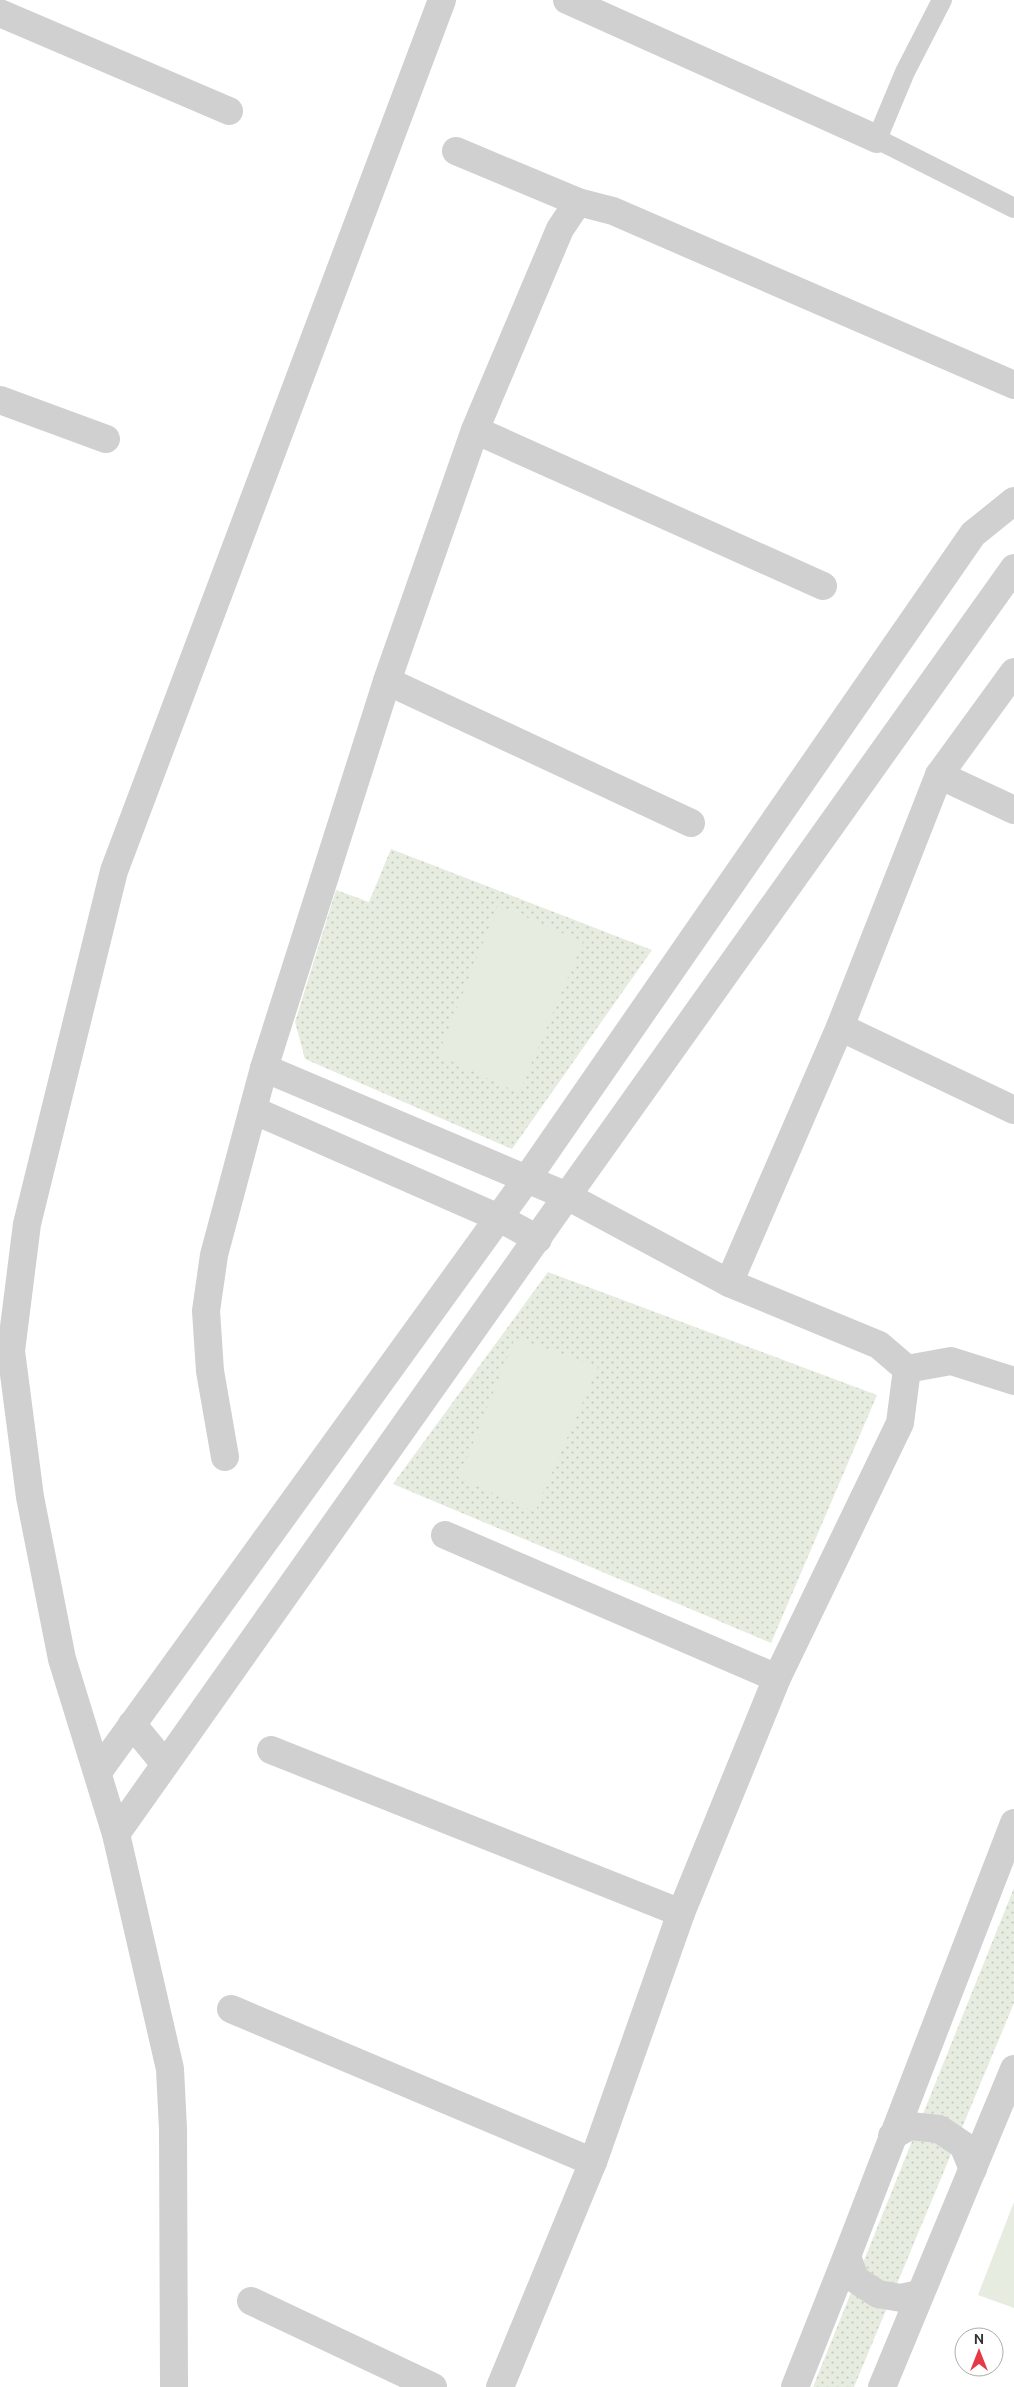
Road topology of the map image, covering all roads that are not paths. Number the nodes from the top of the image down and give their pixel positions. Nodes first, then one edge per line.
1 (442, 0) edge
2 (567, 0) edge
3 (942, 0) edge
4 (0, 14) edge
5 (229, 111) dead end
6 (877, 139) junction
7 (456, 151) dead end
8 (578, 202) junction
9 (1014, 208) edge
10 (1014, 385) edge
11 (0, 400) edge
12 (475, 430) junction
13 (106, 439) dead end
14 (1014, 501) edge
15 (1014, 568) edge
16 (823, 586) dead end
17 (1014, 672) edge
18 (387, 681) junction
19 (939, 775) junction
20 (1014, 810) edge
21 (691, 823) dead end
22 (840, 1027) junction
23 (264, 1068) junction
24 (253, 1110) junction
25 (1014, 1110) edge
26 (526, 1180) junction
27 (567, 1196) junction
28 (499, 1218) junction
29 (538, 1240) junction
30 (729, 1283) junction
31 (907, 1369) junction
32 (1014, 1381) edge
33 (225, 1457) dead end
34 (445, 1535) dead end
35 (777, 1678) junction
36 (132, 1724) junction
37 (272, 1750) dead end
38 (165, 1764) junction
39 (98, 1772) junction
40 (1014, 1823) edge
41 (116, 1834) junction
42 (681, 1913) junction
43 (231, 2009) dead end
44 (1014, 2069) edge
45 (892, 2136) junction
46 (592, 2162) junction
47 (973, 2169) junction
48 (847, 2256) junction
49 (919, 2294) junction
50 (251, 2301) dead end
51 (174, 2387) edge
52 (433, 2387) edge
53 (500, 2387) edge
54 (794, 2387) edge
55 (882, 2387) edge

1 - 39 street
2 - 6 street
3 - 6 lane
4 - 5 street
6 - 9 lane
7 - 8 street
8 - 10 street
8 - 12 street
11 - 13 street
12 - 16 street
12 - 18 street
14 - 26 street
15 - 27 street
17 - 19 street
18 - 21 street
18 - 23 street
19 - 20 street
19 - 22 street
22 - 25 street
22 - 30 street
23 - 24 street
23 - 26 street
24 - 28 street
24 - 33 street
26 - 27 street
26 - 28 street
27 - 29 street
27 - 30 street
28 - 29 street
28 - 36 street
29 - 38 street
30 - 31 street
31 - 32 street
31 - 35 street
34 - 35 street
35 - 42 street
36 - 38 street
36 - 39 street
37 - 42 street
38 - 41 street
39 - 41 street
40 - 45 street
41 - 51 street
42 - 46 street
43 - 46 street
44 - 47 street
45 - 47 street
45 - 48 street
46 - 53 street
47 - 49 street
48 - 49 street
48 - 54 street
49 - 55 street
50 - 52 street

